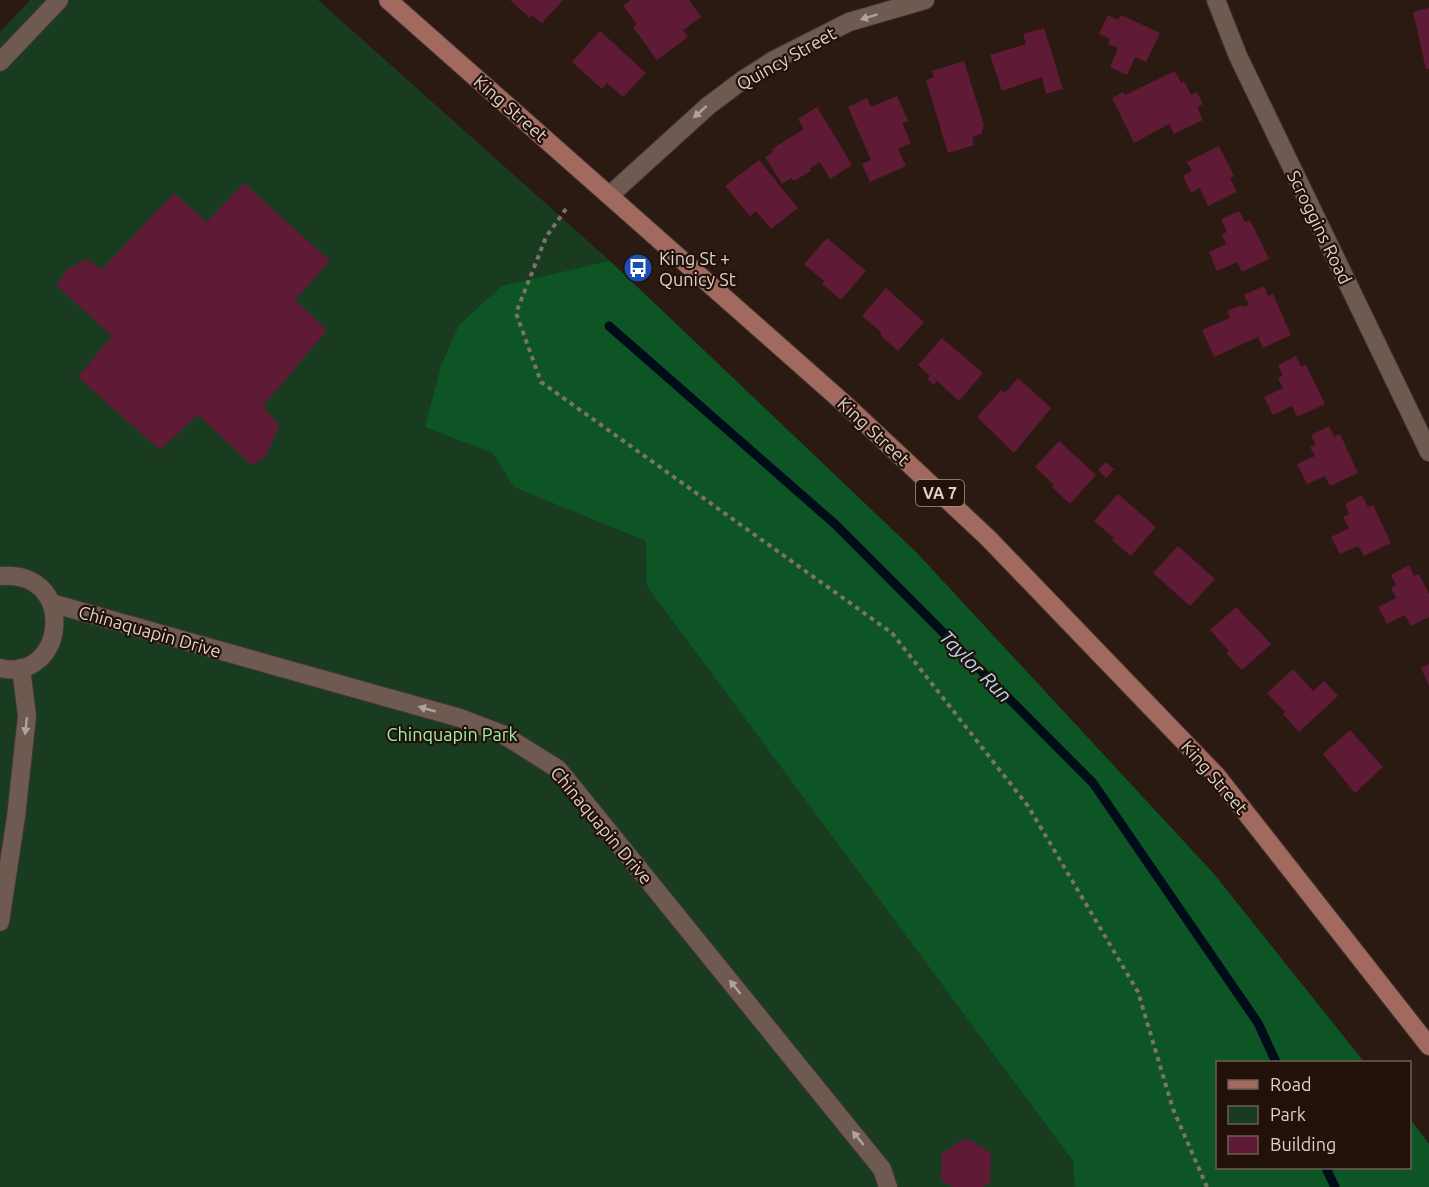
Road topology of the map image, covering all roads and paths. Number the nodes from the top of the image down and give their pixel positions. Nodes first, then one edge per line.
1 (59, 0) edge
2 (388, 0) edge
3 (1216, 0) edge
4 (916, 1) edge
5 (0, 62) edge
6 (610, 195) junction
7 (566, 209) dead end
8 (1429, 452) edge
9 (0, 573) edge
10 (51, 603) junction
11 (0, 668) edge
12 (21, 668) junction
13 (0, 922) edge
14 (1429, 1046) edge
15 (888, 1187) edge
16 (1207, 1187) edge

1 - 5 street
2 - 6 main road, King Street / VA 7
3 - 8 street, Scroggins Road
4 -> 6 street, Quincy Street
6 - 14 main road, King Street / VA 7
7 - 16 path
9 - 10 street
10 - 12 street, Chinaquapin Drive
15 -> 10 street, Chinaquapin Drive
11 - 12 street
12 -> 13 street

